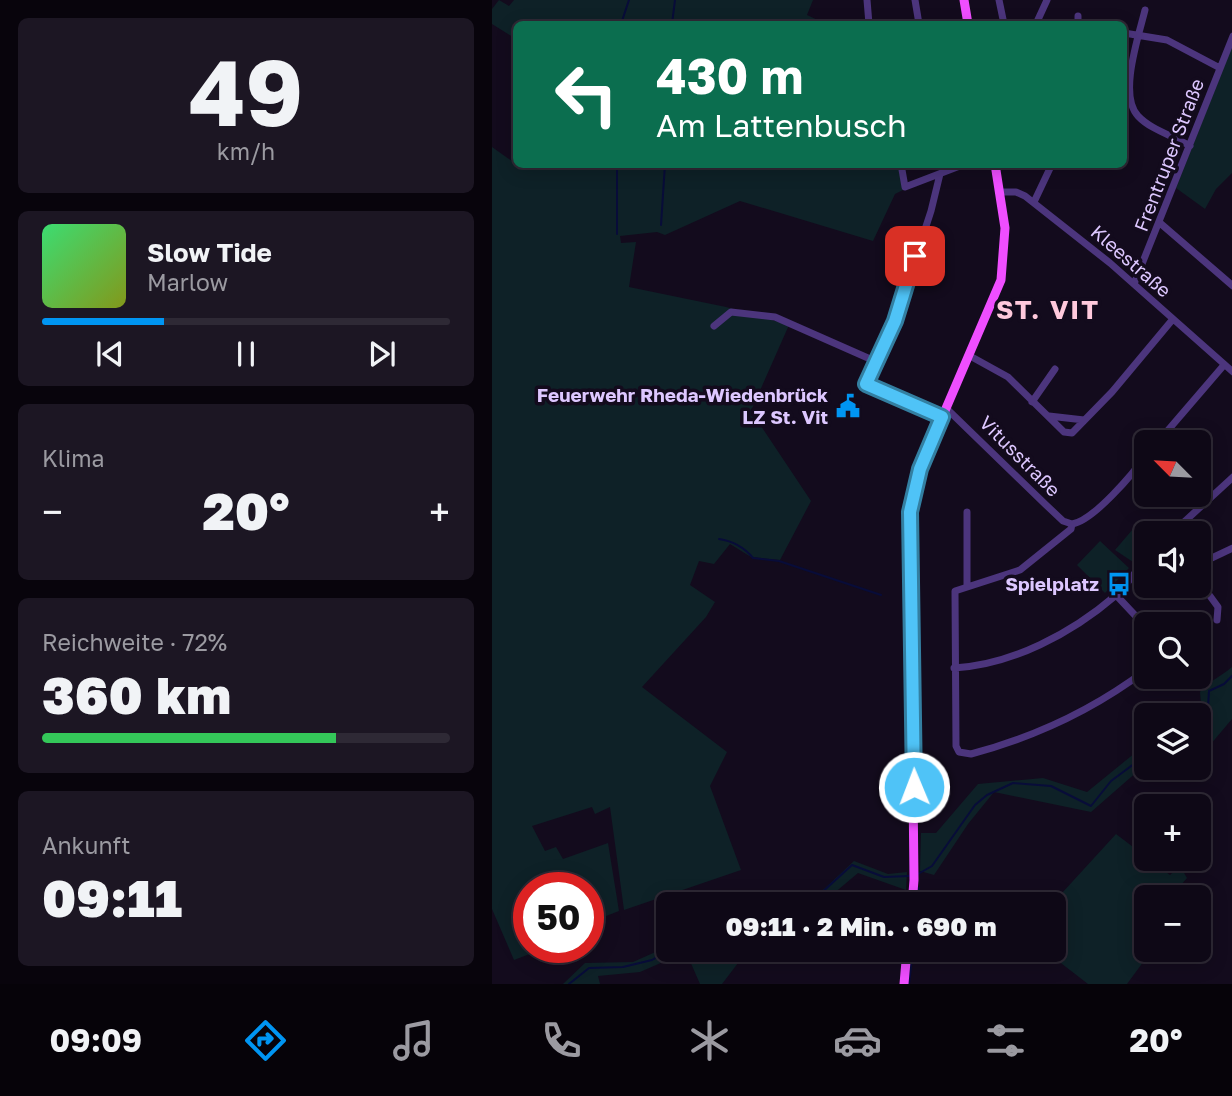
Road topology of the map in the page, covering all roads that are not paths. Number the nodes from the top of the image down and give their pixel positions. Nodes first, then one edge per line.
1 (867, 0) edge
2 (915, 0) edge
3 (964, 0) edge
4 (999, 0) edge
5 (1047, 0) edge
6 (1145, 10) dead end
7 (869, 21) edge
8 (918, 21) edge
9 (968, 21) edge
10 (1003, 21) edge
11 (1037, 21) edge
12 (1127, 34) edge
13 (1136, 36) junction
14 (1232, 36) edge
15 (1219, 71) junction
16 (1190, 146) junction
17 (902, 168) edge
18 (955, 168) edge
19 (996, 168) edge
20 (1050, 168) edge
21 (940, 174) junction
22 (1000, 192) junction
23 (1034, 202) junction
24 (1160, 223) junction
25 (1134, 284) junction
26 (1232, 286) edge
27 (1173, 319) junction
28 (714, 326) dead end
29 (970, 356) junction
30 (877, 362) junction
31 (1224, 365) junction
32 (1055, 369) dead end
33 (1232, 372) edge
34 (1032, 402) junction
35 (944, 413) junction
36 (1049, 416) junction
37 (1084, 420) junction
38 (1168, 430) edge
39 (1134, 468) edge
40 (1232, 477) edge
41 (967, 512) dead end
42 (1185, 521) edge
43 (1072, 524) junction
44 (1232, 548) edge
45 (1211, 558) edge
46 (1134, 573) edge
47 (967, 586) junction
48 (1116, 595) junction
49 (1211, 597) edge
50 (1134, 614) edge
51 (1217, 620) dead end
52 (955, 668) junction
53 (1134, 679) edge
54 (913, 892) edge
55 (906, 962) edge
56 (904, 984) edge

1 - 7 street
2 - 8 street
3 - 9 main road
4 - 10 street
5 - 11 street
6 - 13 street
12 - 13 street
13 - 15 street
13 - 16 street
14 - 15 street, Frentruper Straße
15 - 16 street, Frentruper Straße
16 - 24 street, Frentruper Straße
17 - 21 street
18 - 21 street
19 - 22 main road
20 - 23 street
21 - 30 street
22 - 23 street, Kleestraße
22 - 29 main road
23 - 25 street, Kleestraße
24 - 25 street, Frentruper Straße
24 - 26 street
25 - 27 street, Kleestraße
27 - 31 street, Kleestraße
27 - 37 street
28 - 30 street
29 - 34 street
29 - 35 main road
30 - 35 street, Vitusstraße
31 - 33 street, Kleestraße
31 - 38 street
32 - 34 street
34 - 36 street
35 - 43 street, Vitusstraße
35 - 54 main road
36 - 37 street
36 - 37 street
39 - 43 street
40 - 42 street
41 - 47 street
43 - 47 street
44 - 45 street
46 - 48 street
47 - 52 street
48 - 50 street
48 - 52 street
49 - 51 street
52 - 53 street
55 - 56 main road

